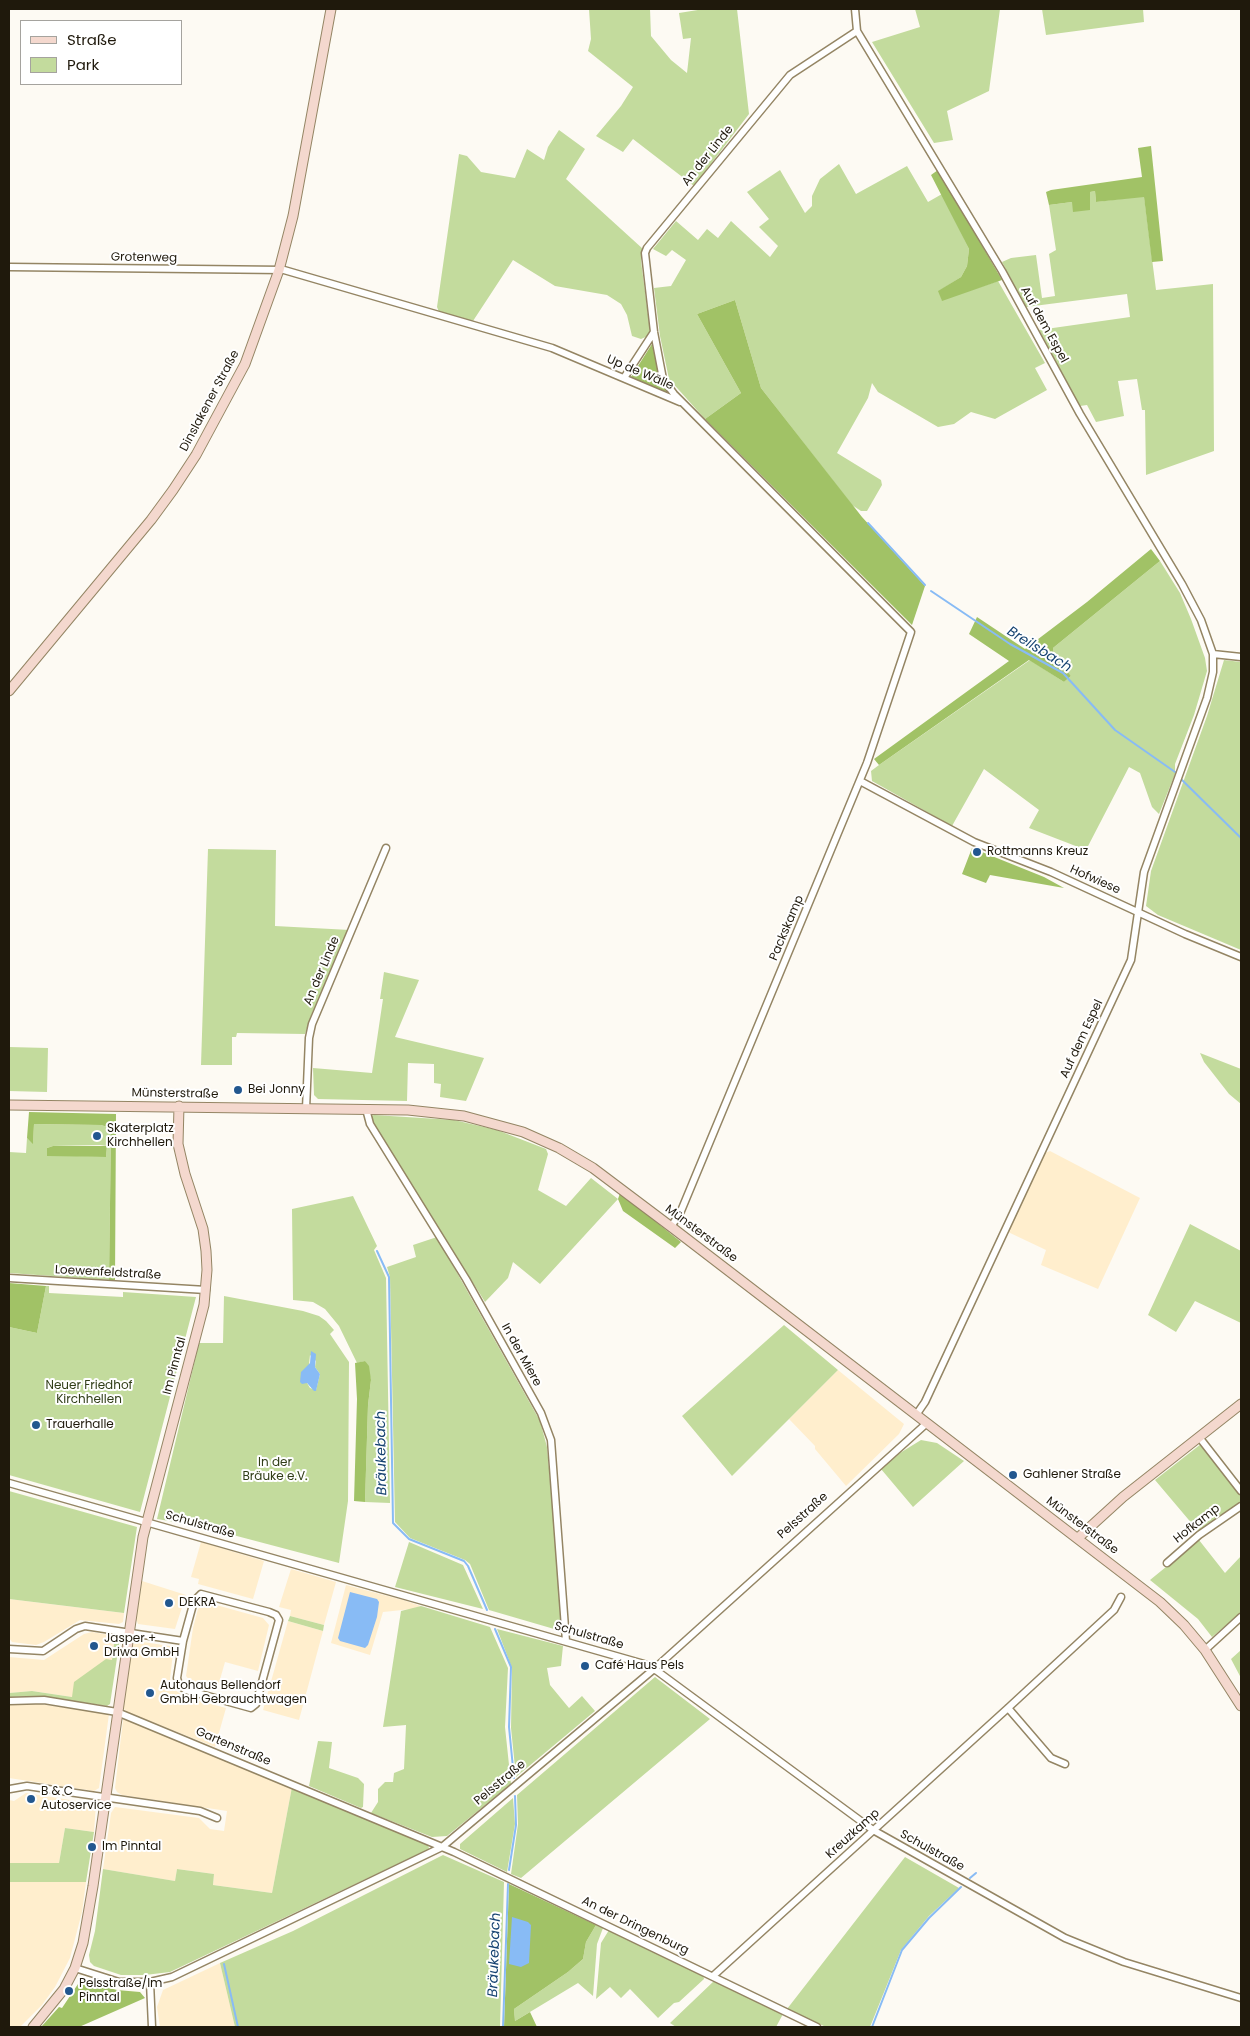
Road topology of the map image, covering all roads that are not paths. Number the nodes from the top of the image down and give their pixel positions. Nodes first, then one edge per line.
1 (330, 9) edge
2 (855, 9) edge
3 (857, 31) junction
4 (9, 267) edge
5 (279, 270) junction
6 (654, 332) junction
7 (624, 378) junction
8 (683, 403) junction
9 (911, 632) joint
10 (1213, 654) junction
11 (1241, 657) edge
12 (9, 691) edge
13 (860, 780) junction
14 (386, 848) dead end
15 (1137, 912) junction
16 (1241, 957) edge
17 (9, 1105) edge
18 (178, 1106) junction
19 (306, 1109) junction
20 (366, 1109) junction
21 (671, 1227) junction
22 (9, 1278) edge
23 (206, 1290) junction
24 (1241, 1404) edge
25 (916, 1415) junction
26 (927, 1424) junction
27 (1199, 1437) junction
28 (9, 1483) edge
29 (1241, 1491) edge
30 (1241, 1506) edge
31 (147, 1522) junction
32 (1078, 1538) junction
33 (1168, 1563) dead end
34 (1121, 1598) dead end
35 (1241, 1617) edge
36 (129, 1632) junction
37 (183, 1641) junction
38 (566, 1641) junction
39 (9, 1649) edge
40 (1206, 1650) junction
41 (654, 1669) junction
42 (9, 1701) edge
43 (1241, 1706) edge
44 (1008, 1708) junction
45 (117, 1712) junction
46 (1065, 1764) dead end
47 (10, 1789) dead end
48 (106, 1798) junction
49 (216, 1818) dead end
50 (873, 1830) junction
51 (442, 1847) junction
52 (75, 1968) junction
53 (713, 1976) junction
54 (150, 1982) junction
55 (1241, 1998) edge
56 (33, 2027) edge
57 (152, 2027) edge
58 (817, 2027) edge

1 - 5 main road, Dinslakener Straße
2 - 3 street, Auf dem Espel
3 - 6 street, An der Linde
3 - 10 street, Auf dem Espel
4 - 5 street, Grotenweg
5 - 7 street, Up de Wälle
5 - 12 main road, Dinslakener Straße
6 - 7 street
6 - 8 street, An der Linde
7 - 8 street, Up de Wälle
8 - 9 street, Up de Wälle
9 - 13 street, Packskamp
10 - 11 street
10 - 15 street, Auf dem Espel
13 - 15 street, Hofwiese
13 - 21 street, Packskamp
14 - 19 street, An der Linde
15 - 16 street, Hofwiese
15 - 25 street, Auf dem Espel
17 - 18 main road, Münsterstraße
18 - 19 main road, Münsterstraße
18 - 23 main road, Im Pinntal
19 - 20 main road, Münsterstraße
20 - 21 main road, Münsterstraße
20 - 38 street, In der Miere
21 - 25 main road, Münsterstraße
22 - 23 street, Loewenfeldstraße
23 - 31 main road, Im Pinntal
24 - 27 main road
25 - 26 main road, Münsterstraße
26 - 32 main road, Münsterstraße
26 - 41 street, Pelsstraße
27 - 29 street
27 - 32 main road
28 - 31 street, Schulstraße
30 - 33 street, Hofkamp
31 - 36 main road, Im Pinntal
31 - 38 street, Schulstraße
32 - 40 main road, Münsterstraße
34 - 44 street, Kreuzkamp
35 - 40 street
36 - 37 street
36 - 39 street
36 - 45 main road, Im Pinntal
37 - 37 street
38 - 41 street, Schulstraße
40 - 43 main road, Münsterstraße
41 - 50 street, Schulstraße
41 - 51 street, Pelsstraße
42 - 45 street, Gartenstraße
44 - 46 street
44 - 50 street, Kreuzkamp
45 - 48 main road, Im Pinntal
45 - 51 street, Gartenstraße
47 - 48 street
48 - 49 street
48 - 52 main road, Im Pinntal
50 - 53 street, Kreuzkamp
50 - 55 street, Schulstraße
51 - 53 street, An der Dringenburg
51 - 54 street, Pelsstraße
52 - 54 street, Pelsstraße
52 - 56 main road
53 - 58 street, An der Dringenburg
54 - 57 street

